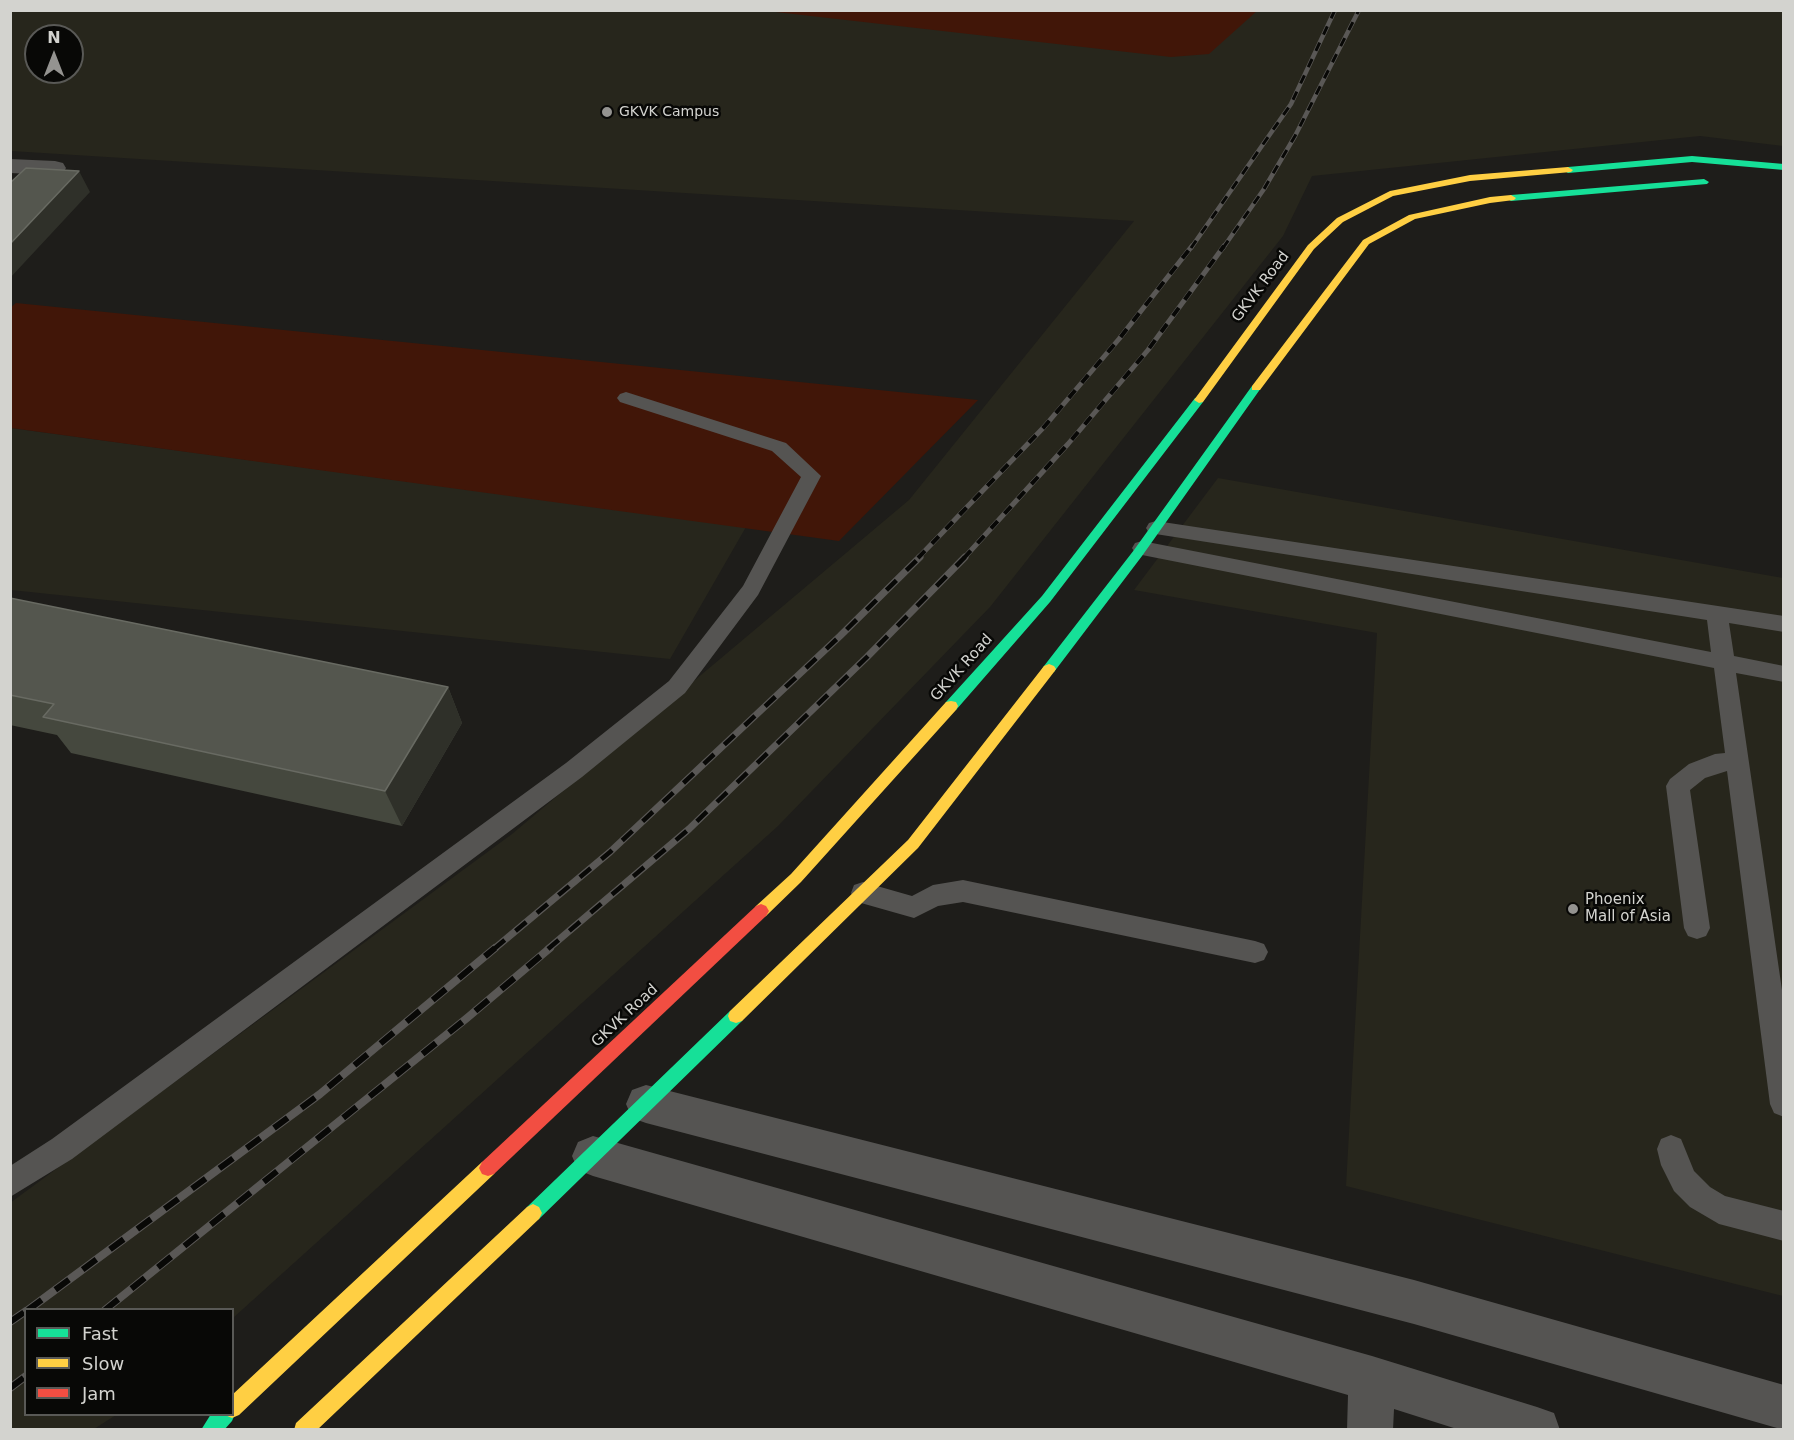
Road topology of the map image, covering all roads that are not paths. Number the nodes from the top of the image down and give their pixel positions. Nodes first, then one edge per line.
1 (10, 166) edge
2 (1784, 167) edge
3 (55, 168) edge
4 (1721, 182) dead end
5 (1367, 204) junction
6 (1398, 224) junction
7 (626, 398) dead end
8 (1156, 528) junction
9 (1142, 548) junction
10 (1717, 614) junction
11 (1784, 624) edge
12 (1723, 662) junction
13 (1784, 674) edge
14 (1736, 761) junction
15 (863, 893) junction
16 (1697, 928) dead end
17 (1255, 952) dead end
18 (646, 1104) junction
19 (1784, 1104) edge
20 (1671, 1149) dead end
21 (593, 1156) junction
22 (10, 1183) edge
23 (1784, 1226) edge
24 (1372, 1379) junction
25 (234, 1406) edge
26 (1784, 1408) edge
27 (223, 1416) edge
28 (210, 1430) edge
29 (303, 1430) edge
30 (1370, 1430) edge
31 (1537, 1430) edge

1 - 3 street
2 - 5 main road, GKVK Road
4 - 6 main road
5 - 6 main road
5 - 25 main road, GKVK Road
6 - 8 main road
7 - 22 lane
8 - 9 main road
8 - 10 lane
9 - 12 lane
9 - 15 main road
10 - 11 lane
10 - 12 lane
12 - 13 lane
12 - 14 lane
14 - 16 lane
14 - 19 lane
15 - 17 lane
15 - 18 main road
18 - 21 main road
18 - 26 street
20 - 23 lane
21 - 24 street
21 - 29 main road
24 - 30 street
24 - 31 street
27 - 28 main road

